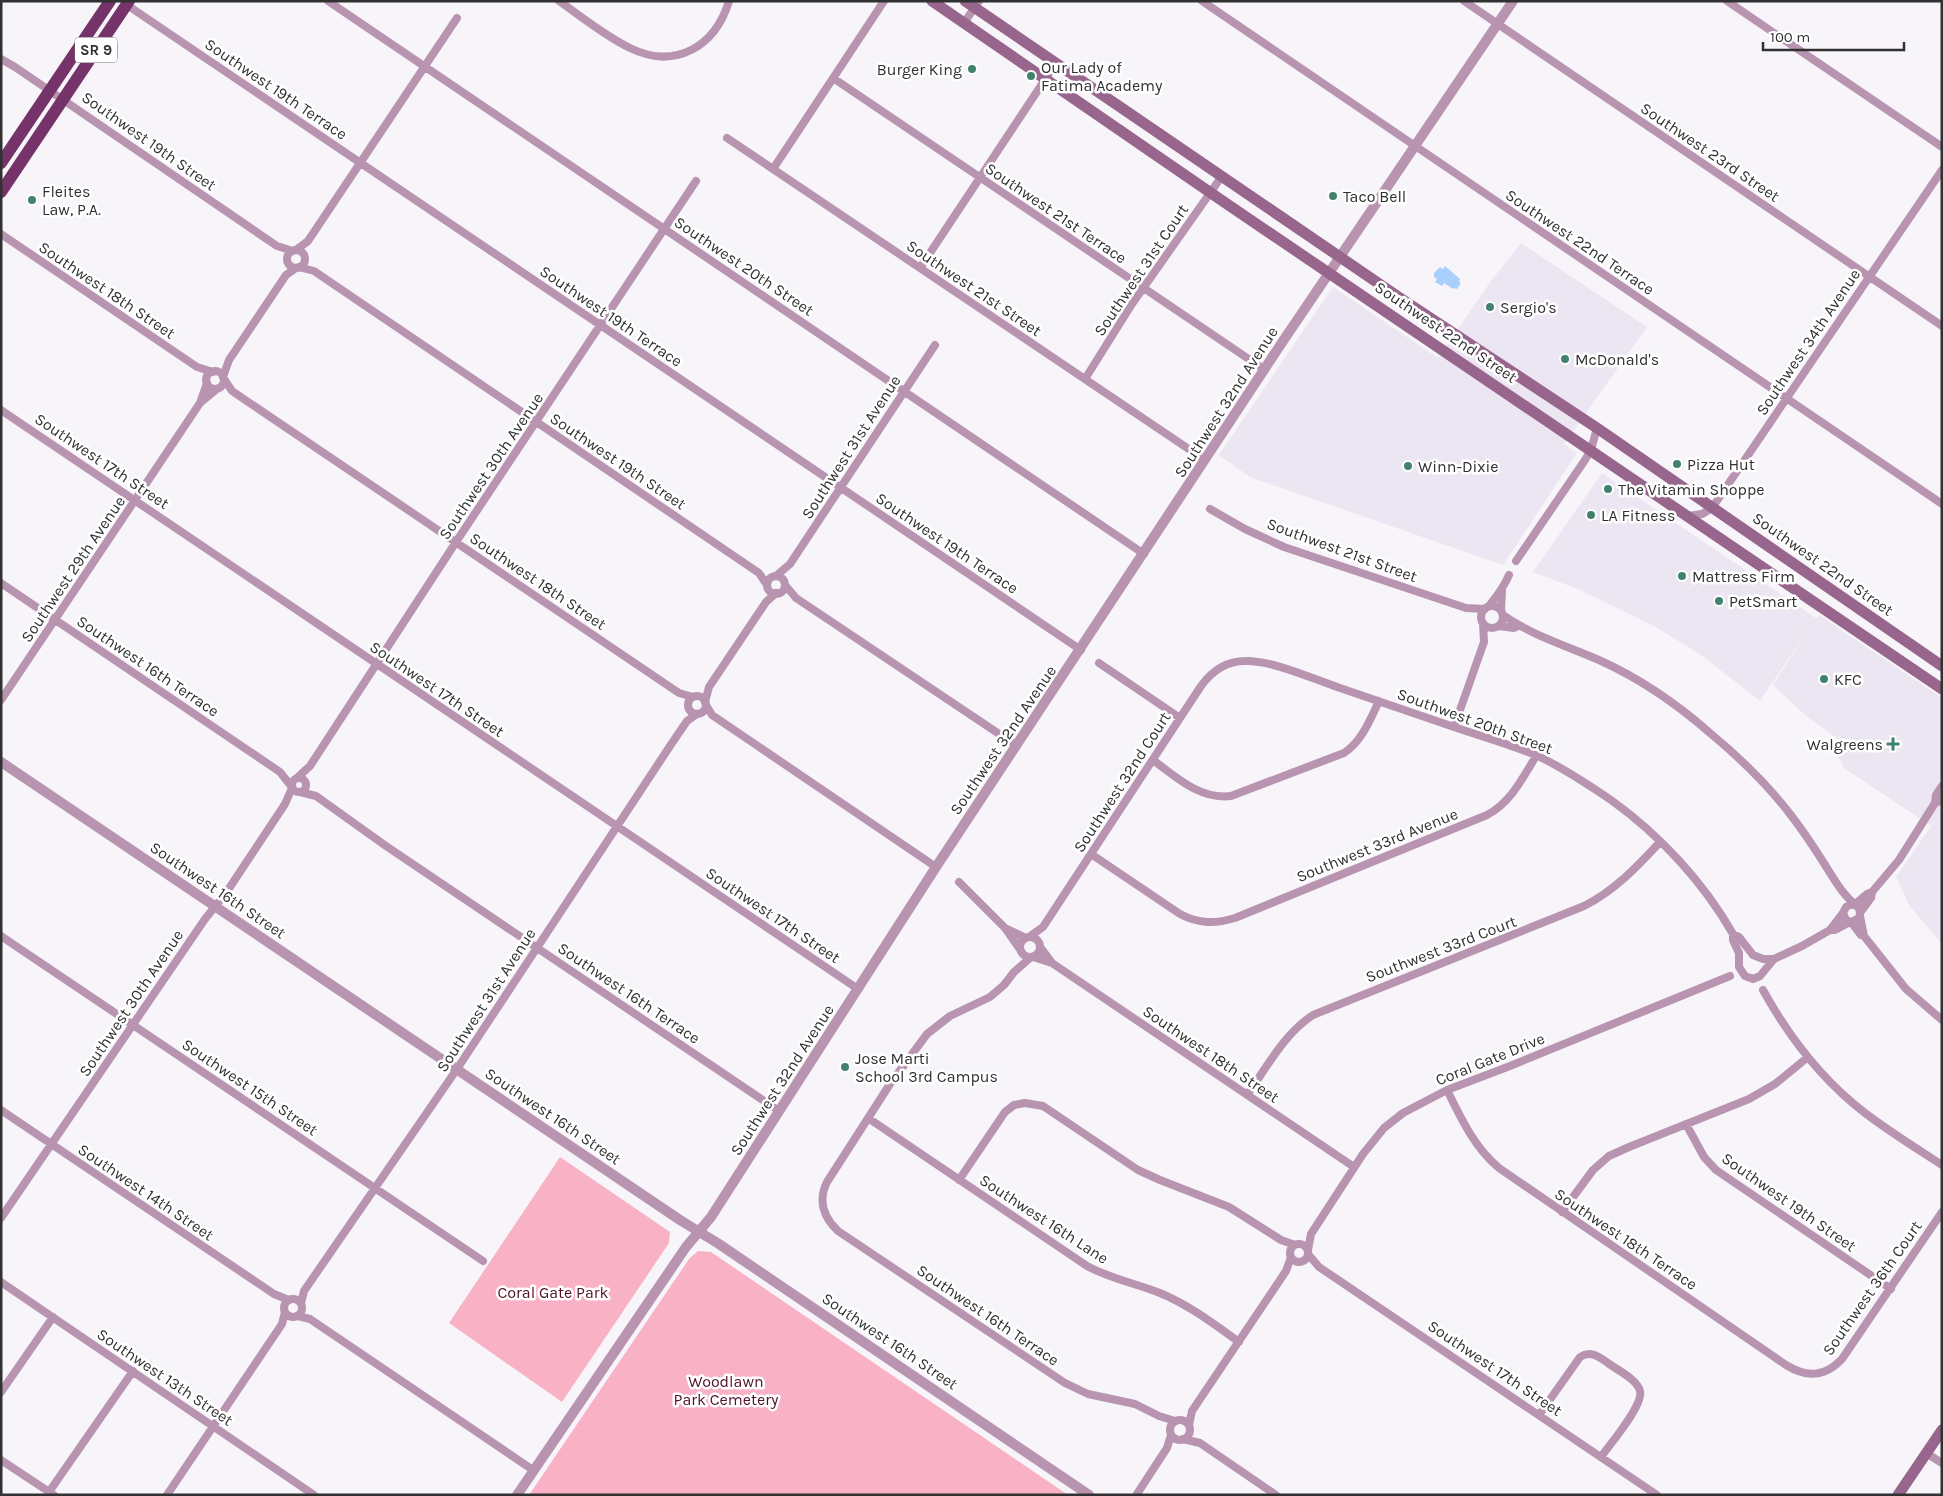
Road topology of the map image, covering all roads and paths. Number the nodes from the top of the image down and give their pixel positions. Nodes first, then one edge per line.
1 (110, 1) edge
2 (328, 1) edge
3 (559, 1) edge
4 (729, 1) edge
5 (884, 1) edge
6 (932, 1) edge
7 (1202, 1) edge
8 (1464, 1) edge
9 (1513, 1) edge
10 (1727, 1) edge
11 (128, 3) edge
12 (973, 4) edge
13 (457, 18) dead end
14 (964, 23) junction
15 (1498, 24) junction
16 (1, 59) edge
17 (1056, 64) junction
18 (424, 67) junction
19 (833, 78) junction
20 (1046, 79) junction
21 (50, 91) junction
22 (63, 99) junction
23 (727, 138) dead end
24 (1415, 146) junction
25 (1942, 147) edge
26 (1, 163) edge
27 (360, 163) junction
28 (773, 168) junction
29 (1942, 170) edge
30 (1222, 176) junction
31 (980, 178) junction
32 (696, 181) dead end
33 (1, 192) edge
34 (1211, 192) junction
35 (664, 229) junction
36 (1, 234) edge
37 (308, 241) junction
38 (280, 248) junction
39 (294, 251) junction
40 (304, 257) junction
41 (1340, 257) junction
42 (288, 262) junction
43 (298, 268) junction
44 (920, 268) junction
45 (312, 270) junction
46 (1330, 273) junction
47 (286, 275) junction
48 (1869, 277) junction
49 (1144, 289) junction
50 (600, 325) junction
51 (1942, 326) edge
52 (935, 344) dead end
53 (229, 360) junction
54 (197, 367) junction
55 (1265, 370) junction
56 (214, 372) junction
57 (224, 378) junction
58 (1521, 378) junction
59 (1084, 379) junction
60 (207, 382) junction
61 (218, 388) junction
62 (232, 391) junction
63 (904, 391) junction
64 (1505, 392) junction
65 (1786, 399) junction
66 (200, 403) junction
67 (1, 410) edge
68 (536, 422) junction
69 (1597, 428) junction
70 (1591, 450) junction
71 (1205, 460) junction
72 (840, 488) junction
73 (135, 501) junction
74 (1942, 504) edge
75 (1712, 508) junction
76 (1210, 509) dead end
77 (1688, 516) junction
78 (456, 542) junction
79 (1144, 554) junction
80 (1516, 561) dead end
81 (790, 564) junction
82 (759, 573) junction
83 (1509, 575) dead end
84 (774, 576) junction
85 (1, 583) edge
86 (784, 583) junction
87 (768, 587) junction
88 (1502, 590) junction
89 (777, 593) junction
90 (796, 598) junction
91 (766, 602) junction
92 (1487, 607) junction
93 (1468, 609) junction
94 (1502, 613) junction
95 (55, 619) junction
96 (1483, 622) junction
97 (1518, 626) junction
98 (1496, 627) junction
99 (1484, 642) junction
100 (1081, 650) junction
101 (1234, 662) joint
102 (1099, 663) dead end
103 (377, 665) junction
104 (1942, 666) edge
105 (709, 687) junction
106 (1942, 689) edge
107 (679, 693) junction
108 (695, 696) junction
109 (1, 700) edge
110 (1379, 701) junction
111 (705, 703) junction
112 (688, 708) junction
113 (698, 714) junction
114 (712, 715) junction
115 (1180, 718) junction
116 (687, 721) junction
117 (1454, 727) junction
118 (1017, 746) junction
119 (1536, 756) junction
120 (1152, 760) junction
121 (1, 762) edge
122 (310, 766) junction
123 (280, 772) junction
124 (297, 777) junction
125 (306, 783) junction
126 (1942, 786) edge
127 (296, 789) junction
128 (316, 796) junction
129 (1939, 802) edge
130 (617, 826) junction
131 (1660, 842) junction
132 (1091, 854) junction
133 (936, 867) junction
134 (958, 882) dead end
135 (1840, 890) junction
136 (1872, 892) junction
137 (1853, 904) junction
138 (215, 906) junction
139 (1843, 911) junction
140 (1860, 914) junction
141 (1850, 922) junction
142 (1044, 927) junction
143 (1005, 928) junction
144 (1830, 930) junction
145 (1734, 934) junction
146 (1, 936) edge
147 (1864, 936) junction
148 (1028, 937) junction
149 (1040, 945) junction
150 (537, 947) junction
151 (1020, 949) junction
152 (1032, 958) junction
153 (1774, 959) junction
154 (1052, 963) junction
155 (1014, 972) junction
156 (1730, 976) dead end
157 (858, 989) junction
158 (1763, 990) dead end
159 (1942, 1020) edge
160 (133, 1024) junction
161 (1808, 1058) junction
162 (457, 1069) junction
163 (1447, 1090) junction
164 (1247, 1095) junction
165 (1, 1110) edge
166 (779, 1111) junction
167 (868, 1118) junction
168 (1686, 1124) junction
169 (52, 1145) junction
170 (1942, 1165) edge
171 (1354, 1167) junction
172 (959, 1180) junction
173 (376, 1188) junction
174 (1562, 1212) junction
175 (1942, 1212) edge
176 (1, 1218) edge
177 (699, 1231) junction
178 (1311, 1234) junction
179 (1281, 1240) junction
180 (1296, 1244) junction
181 (1308, 1252) junction
182 (1290, 1255) junction
183 (483, 1261) dead end
184 (1300, 1262) junction
185 (1317, 1266) junction
186 (1286, 1271) junction
187 (1, 1282) edge
188 (1891, 1289) junction
189 (293, 1308) junction
190 (53, 1317) junction
191 (1239, 1342) junction
192 (133, 1371) junction
193 (1820, 1374) joint
194 (1, 1392) edge
195 (1192, 1411) junction
196 (1539, 1415) junction
197 (1159, 1416) junction
198 (1177, 1421) junction
199 (213, 1426) junction
200 (1189, 1428) junction
201 (1942, 1430) edge
202 (1170, 1432) junction
203 (1181, 1440) junction
204 (1200, 1443) junction
205 (1167, 1448) junction
206 (1926, 1453) junction
207 (1601, 1457) junction
208 (1, 1460) edge
209 (1942, 1463) edge
210 (534, 1470) junction
211 (52, 1493) edge
212 (1137, 1494) edge
213 (167, 1495) edge
214 (314, 1495) edge
215 (517, 1495) edge
216 (1089, 1495) edge
217 (1276, 1495) edge
218 (1657, 1495) edge
219 (1898, 1495) edge

1 - 21 highway, SR 9
2 - 18 street, Southwest 20th Street
3 - 4 street
5 - 19 street
6 - 14 main road, Southwest 22nd Street
7 - 24 street, Southwest 22nd Terrace
8 - 15 street, Southwest 23rd Street
9 - 15 street, Southwest 32nd Avenue
10 - 25 street
11 - 22 highway, SR 9
11 - 27 street, Southwest 19th Terrace
12 - 14 street
12 - 17 main road, Southwest 22nd Street
13 - 18 street
14 - 20 main road, Southwest 22nd Street
15 - 24 street, Southwest 32nd Avenue
15 - 48 street, Southwest 23rd Street
16 - 21 street, Southwest 19th Street
17 - 20 street
17 - 30 main road, Southwest 22nd Street
18 - 27 street
18 - 35 street, Southwest 20th Street
19 - 28 street
19 - 31 street, Southwest 21st Terrace
20 - 31 street
20 - 34 main road, Southwest 22nd Street
21 - 22 street, Southwest 19th Street
21 - 26 highway, SR 9
22 - 33 highway, SR 9
22 - 38 street, Southwest 19th Street
23 - 28 street, Southwest 21st Street
24 - 41 street, Southwest 32nd Avenue
24 - 65 street, Southwest 22nd Terrace
27 - 37 street
27 - 50 street, Southwest 19th Terrace
28 - 44 street, Southwest 21st Street
29 - 48 street, Southwest 34th Avenue
30 - 34 street, Southwest 31st Court
30 - 41 main road, Southwest 22nd Street
31 - 44 street
31 - 49 street, Southwest 21st Terrace
32 - 35 street, Southwest 30th Avenue
34 - 46 main road, Southwest 22nd Street
34 - 49 street, Southwest 31st Court
35 - 50 street, Southwest 30th Avenue
35 - 63 street, Southwest 20th Street
36 - 54 street, Southwest 18th Street
37 - 39 street
37 - 40 street
38 - 39 street, Southwest 19th Street
38 - 42 street, Southwest 19th Street
39 - 40 street
39 - 42 street
40 - 43 street
40 - 45 street, Southwest 19th Street
41 - 46 street, Southwest 32nd Avenue
41 - 58 main road, Southwest 22nd Street
42 - 43 street
42 - 47 street
43 - 45 street, Southwest 19th Street
43 - 47 street
44 - 59 street, Southwest 21st Street
45 - 68 street, Southwest 19th Street
46 - 55 street, Southwest 32nd Avenue
46 - 64 main road, Southwest 22nd Street
47 - 53 street
48 - 51 street, Southwest 23rd Street
48 - 65 street, Southwest 34th Avenue
49 - 55 street, Southwest 21st Terrace
49 - 59 street, Southwest 31st Court
50 - 68 street, Southwest 30th Avenue
50 - 72 street, Southwest 19th Terrace
52 - 63 street, Southwest 31st Avenue
53 - 56 street
53 - 57 street
54 - 56 street, Southwest 18th Street
54 - 60 street, Southwest 18th Street
55 - 71 street, Southwest 32nd Avenue
56 - 57 street
56 - 60 street
57 - 61 street
57 - 62 street, Southwest 18th Street
58 - 64 main road
58 - 69 main road, Southwest 22nd Street
59 - 71 street, Southwest 21st Street
60 - 61 street
60 - 66 street, Southwest 29th Avenue
61 - 62 street, Southwest 18th Street
61 - 66 street, Southwest 29th Avenue
62 - 78 street, Southwest 18th Street
63 - 72 street, Southwest 31st Avenue
63 - 79 street, Southwest 20th Street
64 - 70 main road, Southwest 22nd Street
65 - 74 street, Southwest 22nd Terrace
65 - 75 street, Southwest 34th Avenue
66 - 73 street, Southwest 29th Avenue
67 - 73 street, Southwest 17th Street
68 - 78 street, Southwest 30th Avenue
68 - 82 street, Southwest 19th Street
69 - 70 street
69 - 75 main road, Southwest 22nd Street
70 - 77 main road, Southwest 22nd Street
70 - 80 street
71 - 79 street, Southwest 32nd Avenue
72 - 81 street, Southwest 31st Avenue
72 - 100 street, Southwest 19th Terrace
73 - 95 street, Southwest 29th Avenue
73 - 103 street, Southwest 17th Street
75 - 77 street
75 - 104 main road, Southwest 22nd Street
76 - 93 street, Southwest 21st Street
77 - 106 main road, Southwest 22nd Street
78 - 103 street, Southwest 30th Avenue
78 - 107 street, Southwest 18th Street
79 - 100 street, Southwest 32nd Avenue
81 - 84 street, Southwest 31st Avenue
81 - 86 street, Southwest 31st Avenue
82 - 84 street, Southwest 19th Street
82 - 87 street, Southwest 19th Street
83 - 88 street
84 - 86 street
84 - 87 street
85 - 95 street, Southwest 16th Terrace
86 - 89 street
86 - 90 street
87 - 89 street
87 - 91 street
88 - 92 street
88 - 94 street
89 - 90 street
89 - 91 street
90 - 118 street
91 - 105 street
92 - 93 street, Southwest 21st Street
92 - 94 street
92 - 96 street
93 - 96 street, Southwest 21st Street
94 - 97 street
94 - 98 street
95 - 109 street, Southwest 29th Avenue
95 - 123 street, Southwest 16th Terrace
96 - 98 street
96 - 99 street
97 - 98 street
97 - 135 street
98 - 99 street
99 - 117 street
100 - 118 street, Southwest 32nd Avenue
101 - 110 street, Southwest 20th Street
101 - 115 street, Southwest 32nd Court
102 - 115 street
103 - 122 street, Southwest 30th Avenue
103 - 130 street, Southwest 17th Street
105 - 108 street
105 - 111 street
107 - 108 street, Southwest 18th Street
107 - 112 street, Southwest 18th Street
108 - 111 street
108 - 112 street
110 - 117 street, Southwest 20th Street
110 - 120 street
111 - 113 street
111 - 114 street
112 - 113 street
112 - 116 street, Southwest 31st Avenue
113 - 114 street
113 - 116 street, Southwest 31st Avenue
114 - 133 street
115 - 120 street, Southwest 32nd Court
116 - 130 street, Southwest 31st Avenue
117 - 119 street, Southwest 20th Street
118 - 133 street, Southwest 32nd Avenue
119 - 131 street, Southwest 20th Street
119 - 132 street, Southwest 33rd Avenue
120 - 132 street, Southwest 32nd Court
121 - 138 street, Southwest 16th Street
122 - 124 street, Southwest 30th Avenue
122 - 125 street, Southwest 30th Avenue
123 - 124 street, Southwest 16th Terrace
123 - 127 street, Southwest 16th Terrace
124 - 125 street
124 - 127 street
125 - 127 street
125 - 128 street, Southwest 16th Terrace
126 - 129 street
127 - 128 street, Southwest 16th Terrace
127 - 138 street, Southwest 30th Avenue
128 - 150 street, Southwest 16th Terrace
129 - 136 street
130 - 150 street, Southwest 31st Avenue
130 - 157 street, Southwest 17th Street
131 - 145 street, Southwest 20th Street
131 - 164 street, Southwest 33rd Court
132 - 142 street, Southwest 32nd Court
133 - 157 street, Southwest 32nd Avenue
134 - 143 street
135 - 137 street
135 - 139 street
136 - 137 street
136 - 140 street
137 - 139 street
137 - 140 street
138 - 160 street, Southwest 30th Avenue
138 - 162 street, Southwest 16th Street
139 - 141 street
139 - 144 street
140 - 141 street
140 - 147 street
141 - 144 street
141 - 147 street
142 - 148 street, Southwest 32nd Court
142 - 149 street, Southwest 32nd Court
143 - 148 street
143 - 151 street
144 - 153 street
145 - 153 street, Southwest 20th Street
145 - 153 street, Southwest 20th Street
146 - 160 street, Southwest 15th Street
147 - 159 street
148 - 149 street
148 - 151 street
149 - 152 street
149 - 154 street, Southwest 18th Street
150 - 162 street, Southwest 31st Avenue
150 - 166 street, Southwest 16th Terrace
151 - 152 street
151 - 155 street
152 - 154 street, Southwest 18th Street
152 - 155 street
154 - 164 street, Southwest 18th Street
155 - 167 street
156 - 163 street, Coral Gate Drive
157 - 166 street, Southwest 32nd Avenue
158 - 161 street
160 - 169 street, Southwest 30th Avenue
160 - 173 street, Southwest 15th Street
161 - 168 street
161 - 170 street
162 - 173 street, Southwest 31st Avenue
162 - 177 street, Southwest 16th Street
163 - 171 street, Coral Gate Drive
163 - 174 street, Southwest 18th Terrace
164 - 171 street, Southwest 18th Street
165 - 169 street, Southwest 14th Street
166 - 177 street, Southwest 32nd Avenue
167 - 172 street, Southwest 16th Lane
167 - 197 street, Southwest 16th Terrace
168 - 174 street
168 - 188 street, Southwest 19th Street
169 - 176 street, Southwest 30th Avenue
169 - 189 street, Southwest 14th Street
171 - 178 street, Coral Gate Drive
172 - 179 street
172 - 191 street, Southwest 16th Lane
173 - 183 street, Southwest 15th Street
173 - 189 street, Southwest 31st Avenue
174 - 193 street, Southwest 18th Terrace
175 - 188 street, Southwest 36th Court
177 - 210 street, Southwest 32nd Avenue
177 - 216 street, Southwest 16th Street
178 - 180 street, Coral Gate Drive
178 - 181 street, Coral Gate Drive
179 - 180 street
179 - 182 street
180 - 181 street
180 - 182 street
181 - 184 street
181 - 185 street, Southwest 17th Street
182 - 184 street
182 - 186 street
184 - 185 street, Southwest 17th Street
184 - 186 street
185 - 196 street, Southwest 17th Street
186 - 191 street
187 - 190 street, Southwest 13th Street
188 - 193 street, Southwest 36th Court
189 - 199 street
189 - 210 street
190 - 192 street, Southwest 13th Street
190 - 194 street
191 - 195 street
192 - 199 street, Southwest 13th Street
192 - 211 street
195 - 198 street
195 - 200 street
196 - 207 street, Southwest 17th Street
196 - 207 street
197 - 198 street, Southwest 16th Terrace
197 - 202 street, Southwest 16th Terrace
198 - 200 street, Southwest 16th Terrace
198 - 202 street
199 - 213 street
199 - 214 street, Southwest 13th Street
200 - 203 street
200 - 204 street
201 - 206 main road
202 - 203 street
202 - 205 street
203 - 204 street
203 - 205 street
204 - 217 street
205 - 212 street
206 - 209 street
206 - 219 main road
207 - 218 street, Southwest 17th Street
208 - 211 street
210 - 215 street, Southwest 32nd Avenue

